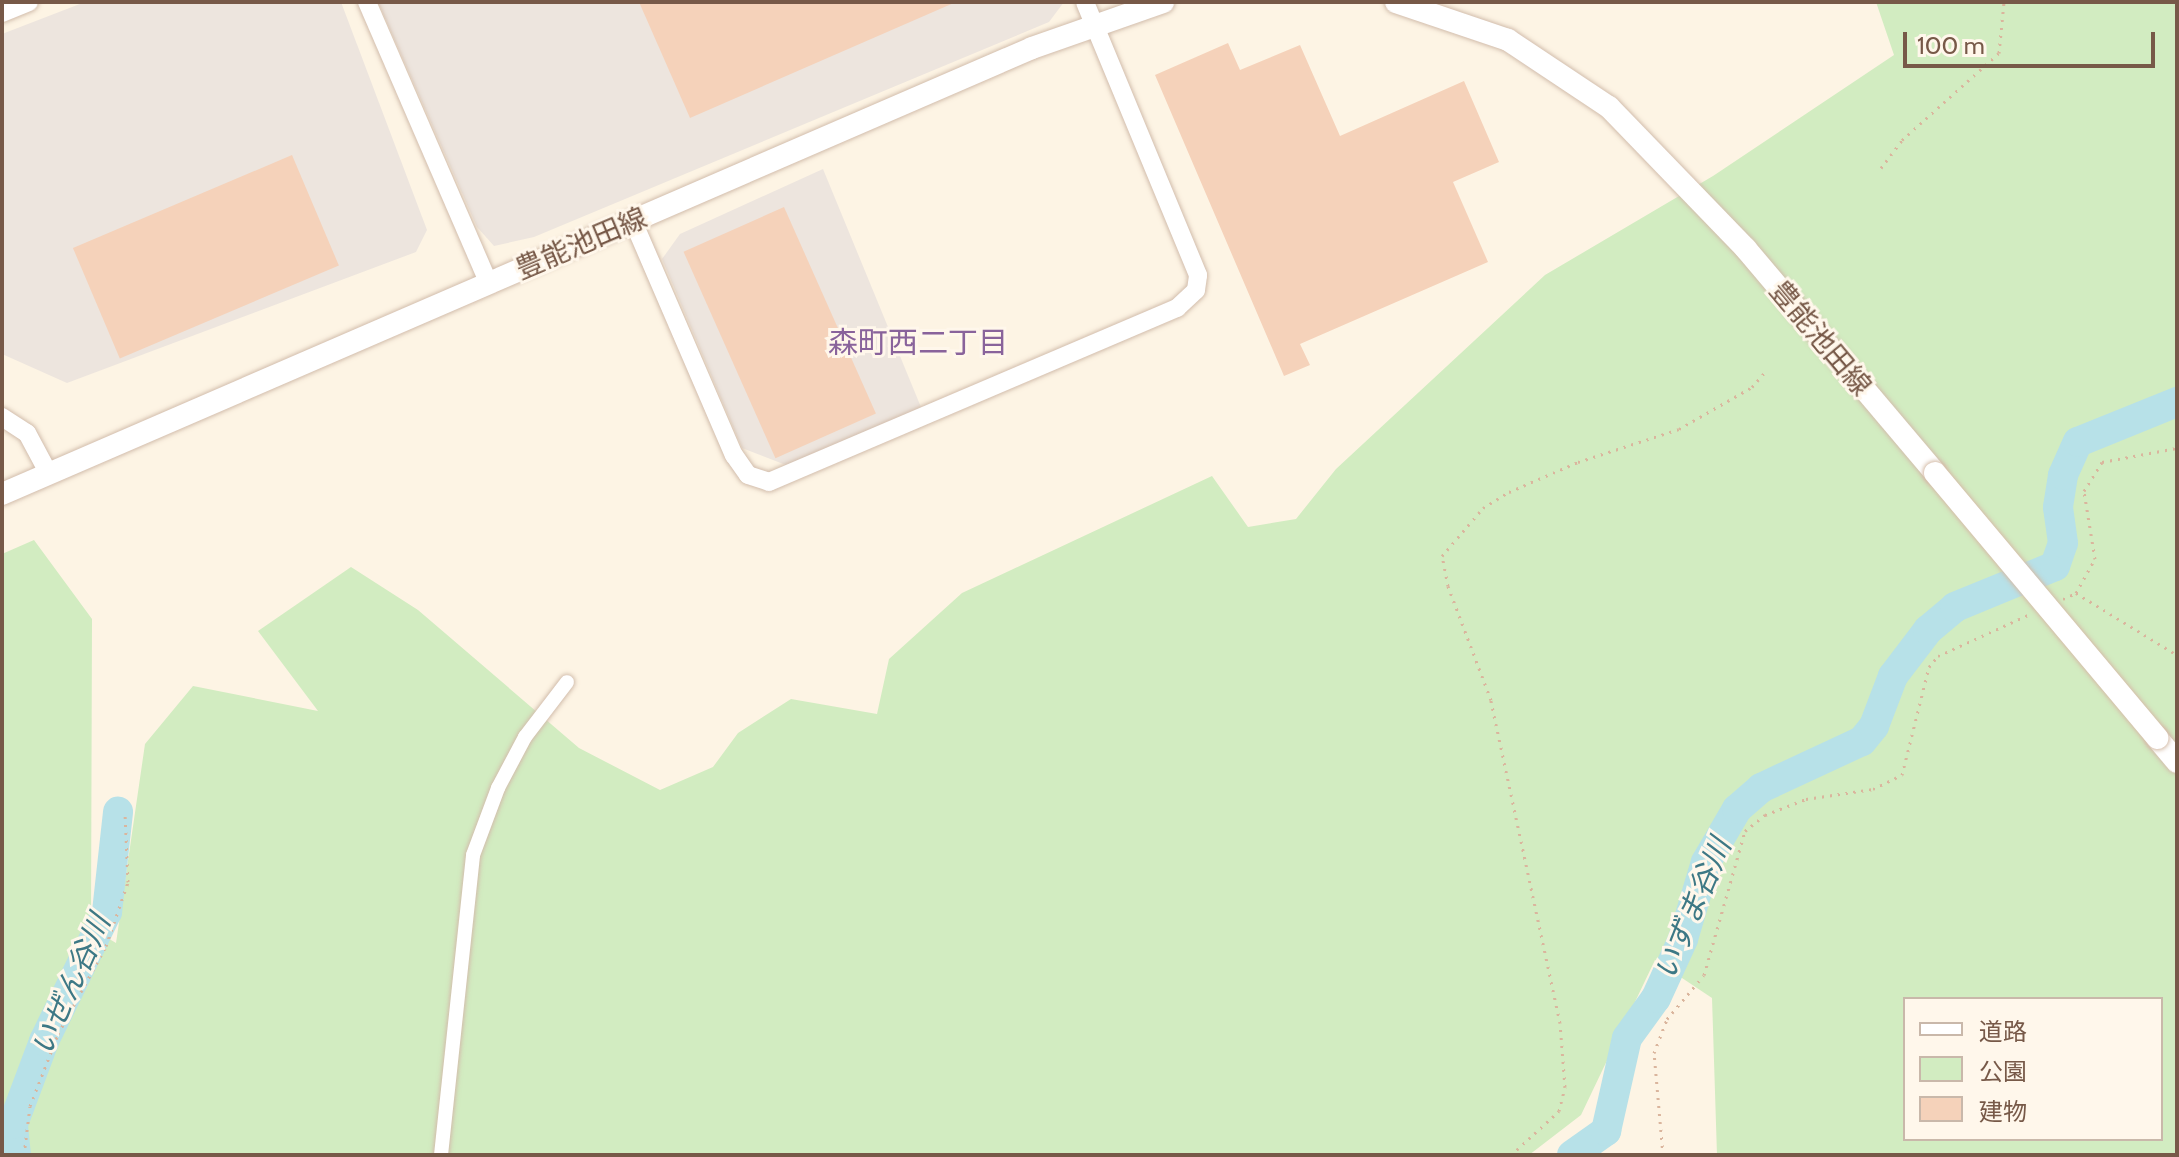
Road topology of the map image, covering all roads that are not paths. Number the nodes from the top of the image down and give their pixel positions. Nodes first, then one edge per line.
1 (29, 2) edge
2 (367, 2) edge
3 (1163, 2) edge
4 (1396, 2) edge
5 (1090, 12) edge
6 (2, 13) edge
7 (633, 221) junction
8 (488, 282) junction
9 (2, 417) edge
10 (49, 474) junction
11 (2, 494) edge
12 (567, 682) dead end
13 (2177, 762) edge
14 (441, 1155) edge

1 - 6 street
2 - 8 street
3 - 5 main road, 豊能池田線
4 - 13 main road, 豊能池田線, bridge
5 - 7 main road, 豊能池田線
5 - 7 street
7 - 8 main road, 豊能池田線
8 - 10 main road, 豊能池田線
9 - 10 street
10 - 11 main road, 豊能池田線
12 - 14 street

